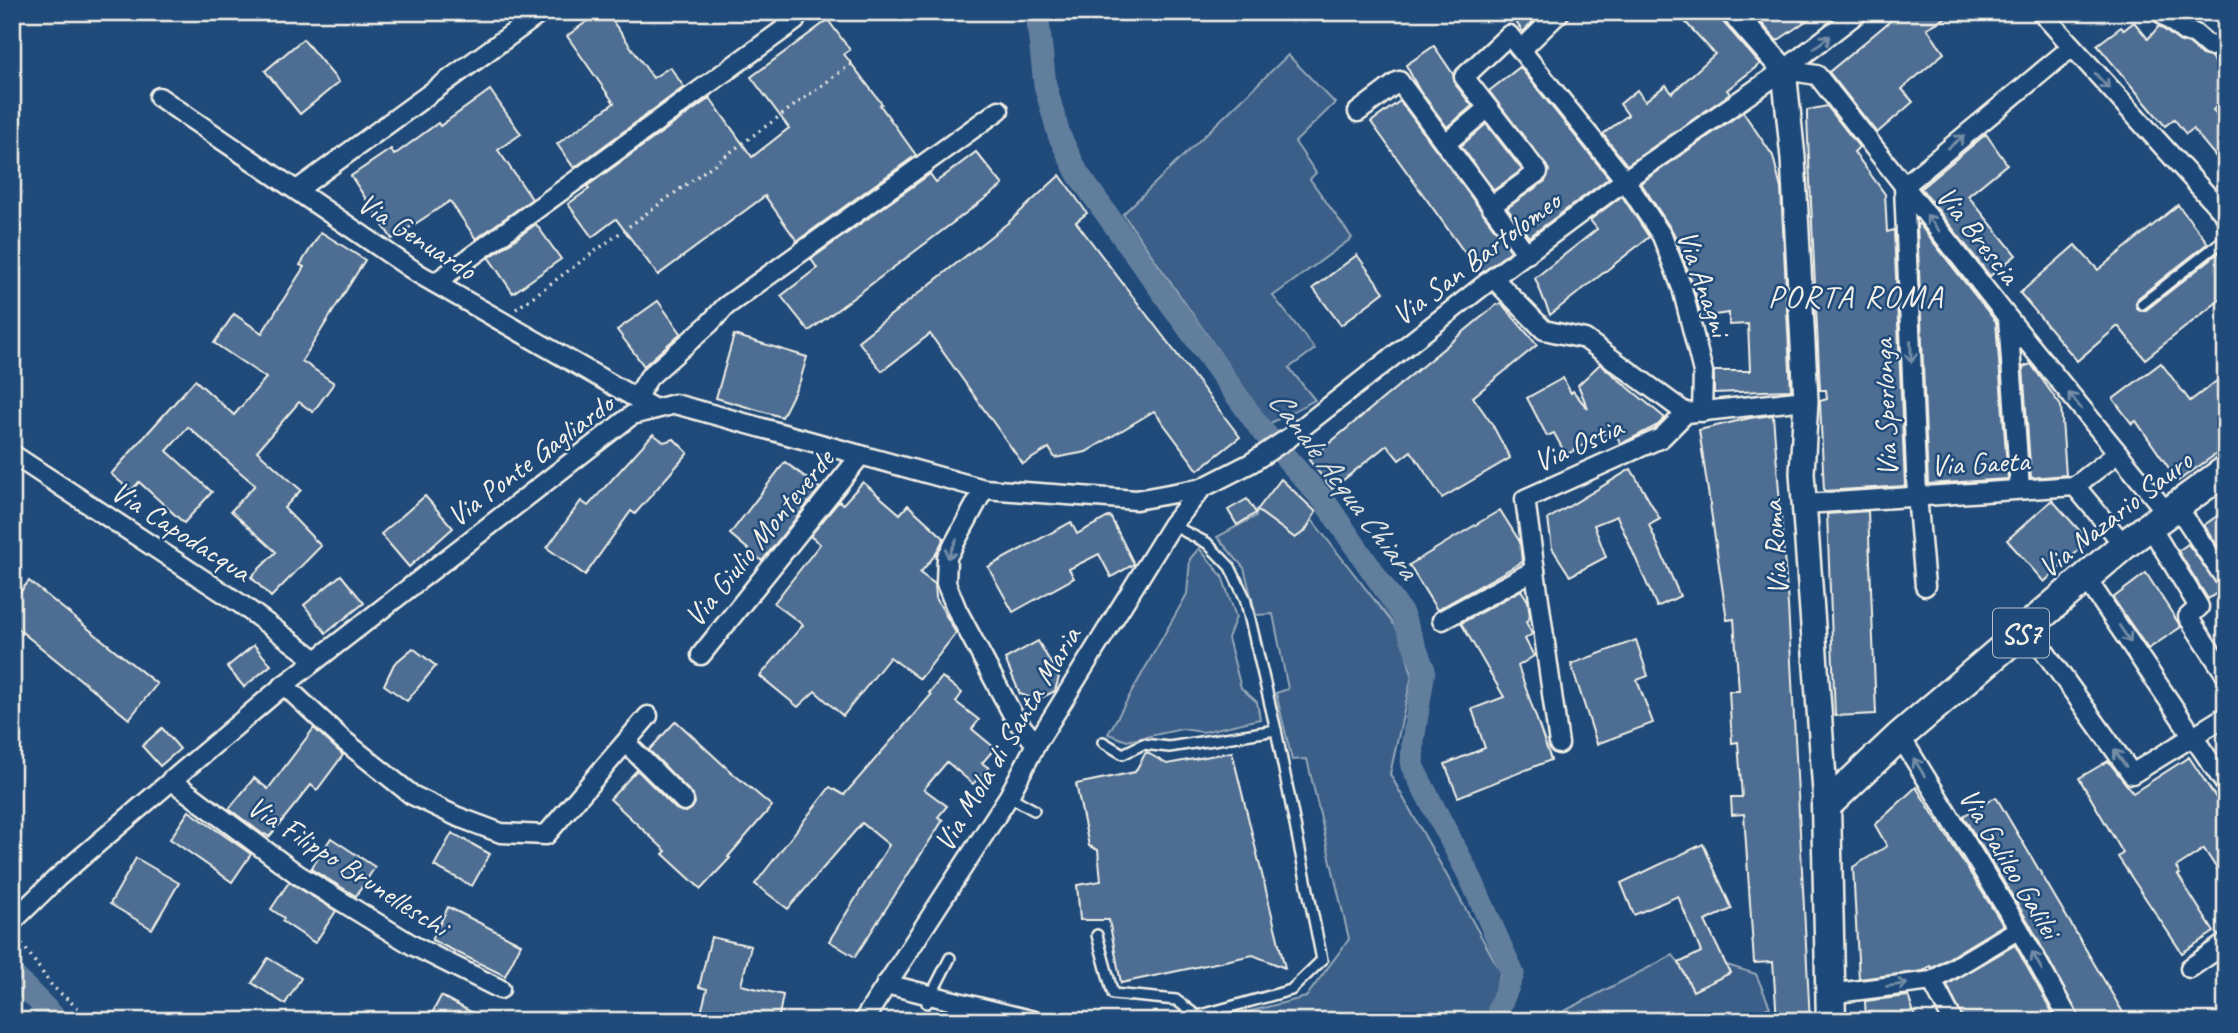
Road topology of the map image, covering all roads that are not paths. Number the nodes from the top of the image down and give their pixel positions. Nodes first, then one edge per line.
1 (542, 12) edge
2 (1560, 12) edge
3 (1733, 12) edge
4 (1859, 12) edge
5 (2040, 12) edge
6 (2160, 12) edge
7 (794, 21) dead end
8 (2226, 44) edge
9 (2071, 47) junction
10 (1522, 50) junction
11 (1784, 70) junction
12 (159, 97) dead end
13 (1489, 108) junction
14 (999, 110) dead end
15 (1358, 112) dead end
16 (1445, 144) junction
17 (1625, 180) junction
18 (1904, 186) junction
19 (296, 190) junction
20 (1491, 206) junction
21 (2226, 216) edge
22 (2226, 238) edge
23 (1527, 254) junction
24 (1493, 278) junction
25 (435, 283) junction
26 (2142, 304) dead end
27 (2008, 318) junction
28 (636, 398) junction
29 (1806, 401) junction
30 (653, 408) junction
31 (1694, 413) junction
32 (2118, 453) junction
33 (12, 454) edge
34 (861, 455) junction
35 (2223, 477) edge
36 (2075, 486) junction
37 (1202, 488) junction
38 (984, 489) junction
39 (2020, 489) junction
40 (1917, 495) junction
41 (1805, 504) junction
42 (2165, 515) junction
43 (1172, 525) junction
44 (2124, 545) junction
45 (1535, 570) junction
46 (2086, 578) junction
47 (2226, 580) edge
48 (1925, 586) dead end
49 (1442, 620) dead end
50 (2028, 627) junction
51 (701, 655) dead end
52 (316, 660) junction
53 (2226, 675) edge
54 (284, 685) junction
55 (648, 716) dead end
56 (2226, 716) edge
57 (1276, 730) junction
58 (1900, 736) junction
59 (2194, 736) junction
60 (1103, 742) dead end
61 (625, 743) junction
62 (1036, 744) junction
63 (1559, 744) dead end
64 (171, 780) junction
65 (2226, 785) edge
66 (1009, 796) junction
67 (684, 802) dead end
68 (1826, 806) junction
69 (1034, 810) dead end
70 (12, 922) edge
71 (2019, 929) junction
72 (1097, 936) dead end
73 (2226, 943) edge
74 (950, 958) dead end
75 (2190, 968) dead end
76 (1932, 981) junction
77 (886, 984) junction
78 (500, 989) dead end
79 (929, 1000) junction
80 (1830, 1008) edge
81 (1196, 1016) junction
82 (863, 1021) edge
83 (1034, 1021) edge
84 (1180, 1021) edge
85 (1953, 1021) edge
86 (2070, 1021) edge

1 - 19 street
2 - 10 street
3 - 11 street
11 -> 4 street, Via San Bartolomeo
5 - 9 street
6 - 8 street
7 - 25 street
18 -> 9 street
9 -> 21 street
10 - 13 street
10 - 17 street, Via Anagni
11 - 17 street, Via San Bartolomeo
11 - 18 street, Via Brescia
11 - 29 street, Via Roma
12 - 19 street, Via Genuardo
13 - 16 street
13 - 20 street
14 - 28 street
15 - 16 street
16 - 20 street
17 - 23 street, Via San Bartolomeo
17 - 31 street, Via Anagni
27 -> 18 street, Via Brescia
18 -> 40 street, Via Sperlonga
19 - 25 street, Via Genuardo
20 - 23 street
22 - 26 lane
23 - 24 street, Via San Bartolomeo
24 - 31 street
24 - 37 street, Via San Bartolomeo
25 - 28 street, Via Genuardo
32 -> 27 street, Via Brescia
27 - 39 street
28 - 30 street, Via Genuardo
29 - 31 street
29 - 41 street, Via Roma
30 - 34 street, Via Ponte Gagliardo
30 - 52 street, Via Ponte Gagliardo
31 - 45 street, Via Ostia
32 - 36 street
32 - 42 street, Via Brescia
33 - 52 street, Via Capodacqua
34 - 38 street, Via Ponte Gagliardo
34 - 51 street, Via Giulio Monteverde
35 - 42 main road, Via Nazario Sauro / SS7
36 - 39 street, Via Gaeta
36 - 44 street
37 - 38 street, Via Ponte Gagliardo
37 - 43 street, Via Mola di Santa Maria
38 -> 62 street
39 - 40 street, Via Gaeta
40 - 41 street, Via Gaeta
40 - 48 street, Via Sperlonga
41 - 68 street, Via Roma
42 - 44 main road, Via Nazario Sauro / SS7
42 - 47 street
42 - 53 street
43 - 57 lane
43 - 62 street, Via Mola di Santa Maria
44 - 46 main road, Via Nazario Sauro / SS7
45 - 49 street
45 - 63 street, Via Ostia
46 - 50 main road, Via Nazario Sauro / SS7
46 -> 59 street
50 - 58 main road, Via Nazario Sauro / SS7
59 -> 50 street
52 - 54 street, Via Ponte Gagliardo
54 - 61 street
54 - 64 street, Via Ponte Gagliardo
55 - 61 street
56 - 59 street
57 - 60 lane
57 - 81 lane
58 - 68 main road, Via Nazario Sauro / SS7
71 -> 58 street, Via Galileo Galilei
59 - 65 street
61 - 67 street
62 - 66 street, Via Mola di Santa Maria
64 - 70 street, Via Ponte Gagliardo
64 - 78 street, Via Filippo Brunelleschi
66 - 69 lane
66 - 77 street, Via Mola di Santa Maria
68 - 80 main road, Via Roma
71 - 76 street
86 -> 71 street, Via Galileo Galilei
72 - 81 lane
73 - 75 street
74 - 79 lane
80 -> 76 street
76 - 85 street
77 - 79 street
77 - 82 street, Via Mola di Santa Maria
79 - 83 street
81 - 84 lane

